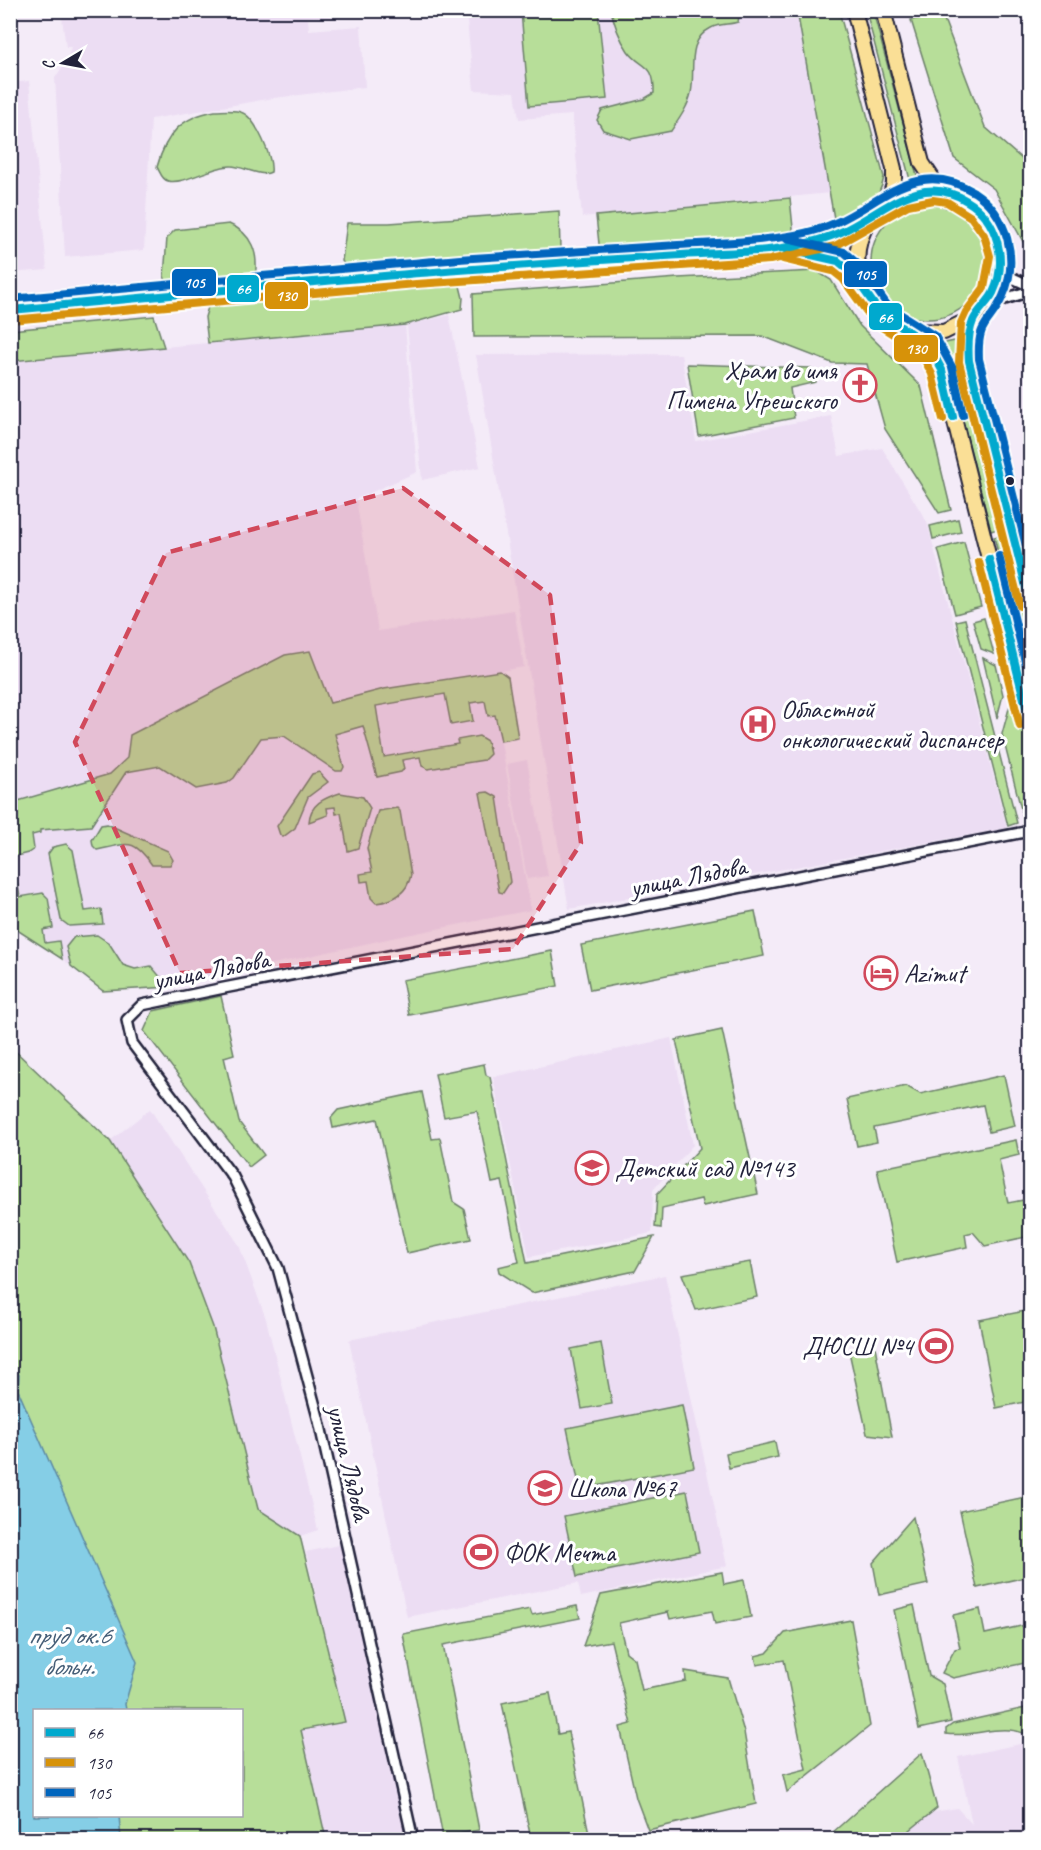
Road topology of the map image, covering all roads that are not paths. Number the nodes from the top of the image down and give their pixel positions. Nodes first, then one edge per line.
1 (854, 10) edge
2 (884, 10) edge
3 (940, 190) junction
4 (888, 203) junction
5 (875, 214) junction
6 (781, 248) junction
7 (1000, 272) junction
8 (862, 285) junction
9 (1030, 285) edge
10 (1030, 291) edge
11 (986, 305) junction
12 (10, 310) edge
13 (974, 317) junction
14 (911, 331) junction
15 (1030, 603) edge
16 (1030, 723) edge
17 (1030, 831) edge
18 (413, 1839) edge

1 - 4 main road
2 - 3 main road
3 - 4 main road
3 - 7 main road
4 - 5 main road
5 - 6 main road
5 - 8 main road
6 - 8 main road
6 - 12 main road
7 - 9 street
7 - 11 main road
8 - 14 main road
10 - 11 street
11 - 13 main road
13 - 14 main road
13 - 15 main road
14 - 16 main road
17 - 18 street, улица Лядова

